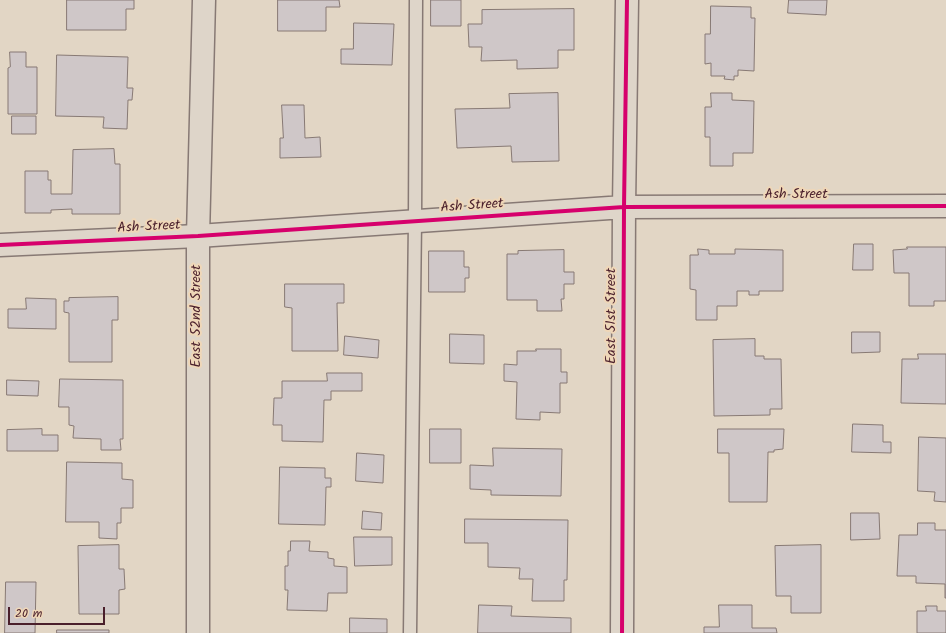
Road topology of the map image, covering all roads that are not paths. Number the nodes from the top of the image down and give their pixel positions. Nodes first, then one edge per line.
1 (204, 0) edge
2 (416, 0) edge
3 (627, 0) edge
4 (946, 206) edge
5 (624, 207) junction
6 (415, 221) junction
7 (198, 236) junction
8 (0, 245) edge
9 (198, 633) edge
10 (410, 633) edge
11 (622, 633) edge

1 - 7 street, East 52nd Street
2 - 6 lane
3 - 5 street, East 51st Street
4 - 5 street, Ash Street
5 - 6 street, Ash Street
5 - 11 street, East 51st Street
6 - 7 street, Ash Street
6 - 10 lane
7 - 8 street, Ash Street
7 - 9 street, East 52nd Street

